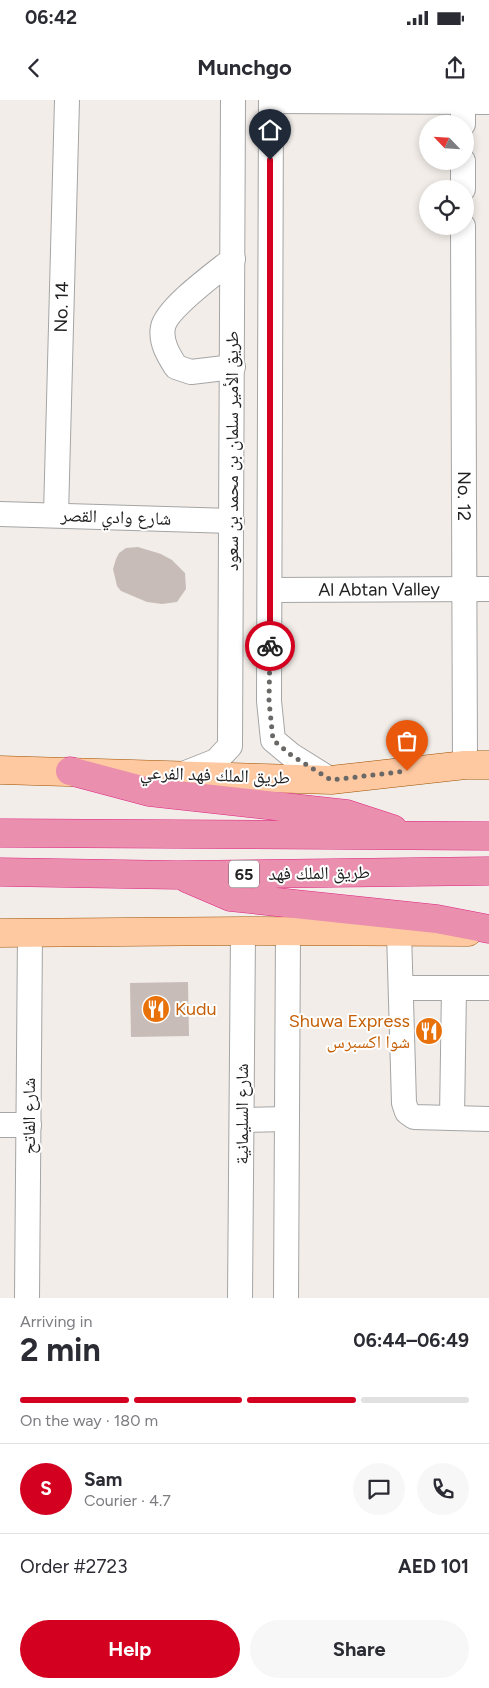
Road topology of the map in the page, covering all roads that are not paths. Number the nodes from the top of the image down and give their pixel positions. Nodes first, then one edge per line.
1 (67, 100) edge
2 (234, 100) edge
3 (271, 101) edge
4 (489, 102) edge
5 (463, 113) edge
6 (463, 235) edge
7 (233, 259) junction
8 (233, 367) junction
9 (0, 514) edge
10 (56, 515) junction
11 (232, 521) junction
12 (463, 588) junction
13 (489, 588) edge
14 (270, 590) junction
15 (270, 654) junction
16 (232, 655) junction
17 (477, 765) edge
18 (0, 770) edge
19 (70, 772) junction
20 (183, 774) junction
21 (331, 780) junction
22 (0, 833) edge
23 (489, 836) edge
24 (418, 837) junction
25 (489, 871) edge
26 (0, 872) edge
27 (178, 875) junction
28 (243, 930) junction
29 (288, 931) junction
30 (489, 931) edge
31 (399, 932) junction
32 (0, 933) edge
33 (30, 934) junction
34 (402, 988) junction
35 (454, 988) junction
36 (489, 988) edge
37 (452, 1118) junction
38 (287, 1119) junction
39 (489, 1119) edge
40 (242, 1120) junction
41 (0, 1125) edge
42 (29, 1125) junction
43 (27, 1298) edge
44 (240, 1298) edge
45 (286, 1298) edge

1 - 10 street, No. 14
2 - 7 street, طريق الأمير سلمان بن محمد بن سعود
3 - 5 street
3 - 14 street
4 - 5 street
6 - 12 street, No. 12
7 - 8 street, طريق الأمير سلمان بن محمد بن سعود
7 - 8 street
8 - 11 street, طريق الأمير سلمان بن محمد بن سعود
9 - 10 street, شارع وادي القصر
10 - 11 street, شارع وادي القصر
11 - 16 street, طريق الأمير سلمان بن محمد بن سعود
12 - 13 street, Al Abtan Valley
12 - 14 street, Al Abtan Valley
12 - 17 street, No. 12
14 - 15 street
15 - 16 street
15 - 21 street
16 - 20 street, طريق الأمير سلمان بن محمد بن سعود
17 - 21 main road, طريق الملك فهد الفرعي
18 - 19 main road, طريق الملك فهد الفرعي
19 - 20 main road, طريق الملك فهد الفرعي
19 - 24 highway
20 - 21 main road, طريق الملك فهد الفرعي
22 - 24 highway, طريق الملك فهد / 65
23 - 24 highway, طريق الملك فهد / 65
25 - 27 highway, طريق الملك فهد / 65
26 - 27 highway, طريق الملك فهد / 65
27 - 30 highway
28 - 29 main road
28 - 33 main road
28 - 40 street, شارع السليمانية
29 - 31 main road
29 - 38 street
30 - 31 main road
31 - 34 street
32 - 33 main road
33 - 42 street, شارع الفاتح
34 - 35 street
34 - 37 street
35 - 36 street
35 - 37 street
37 - 39 street
38 - 40 street
38 - 45 street
40 - 44 street, شارع السليمانية
41 - 42 street
42 - 43 street, شارع الفاتح

